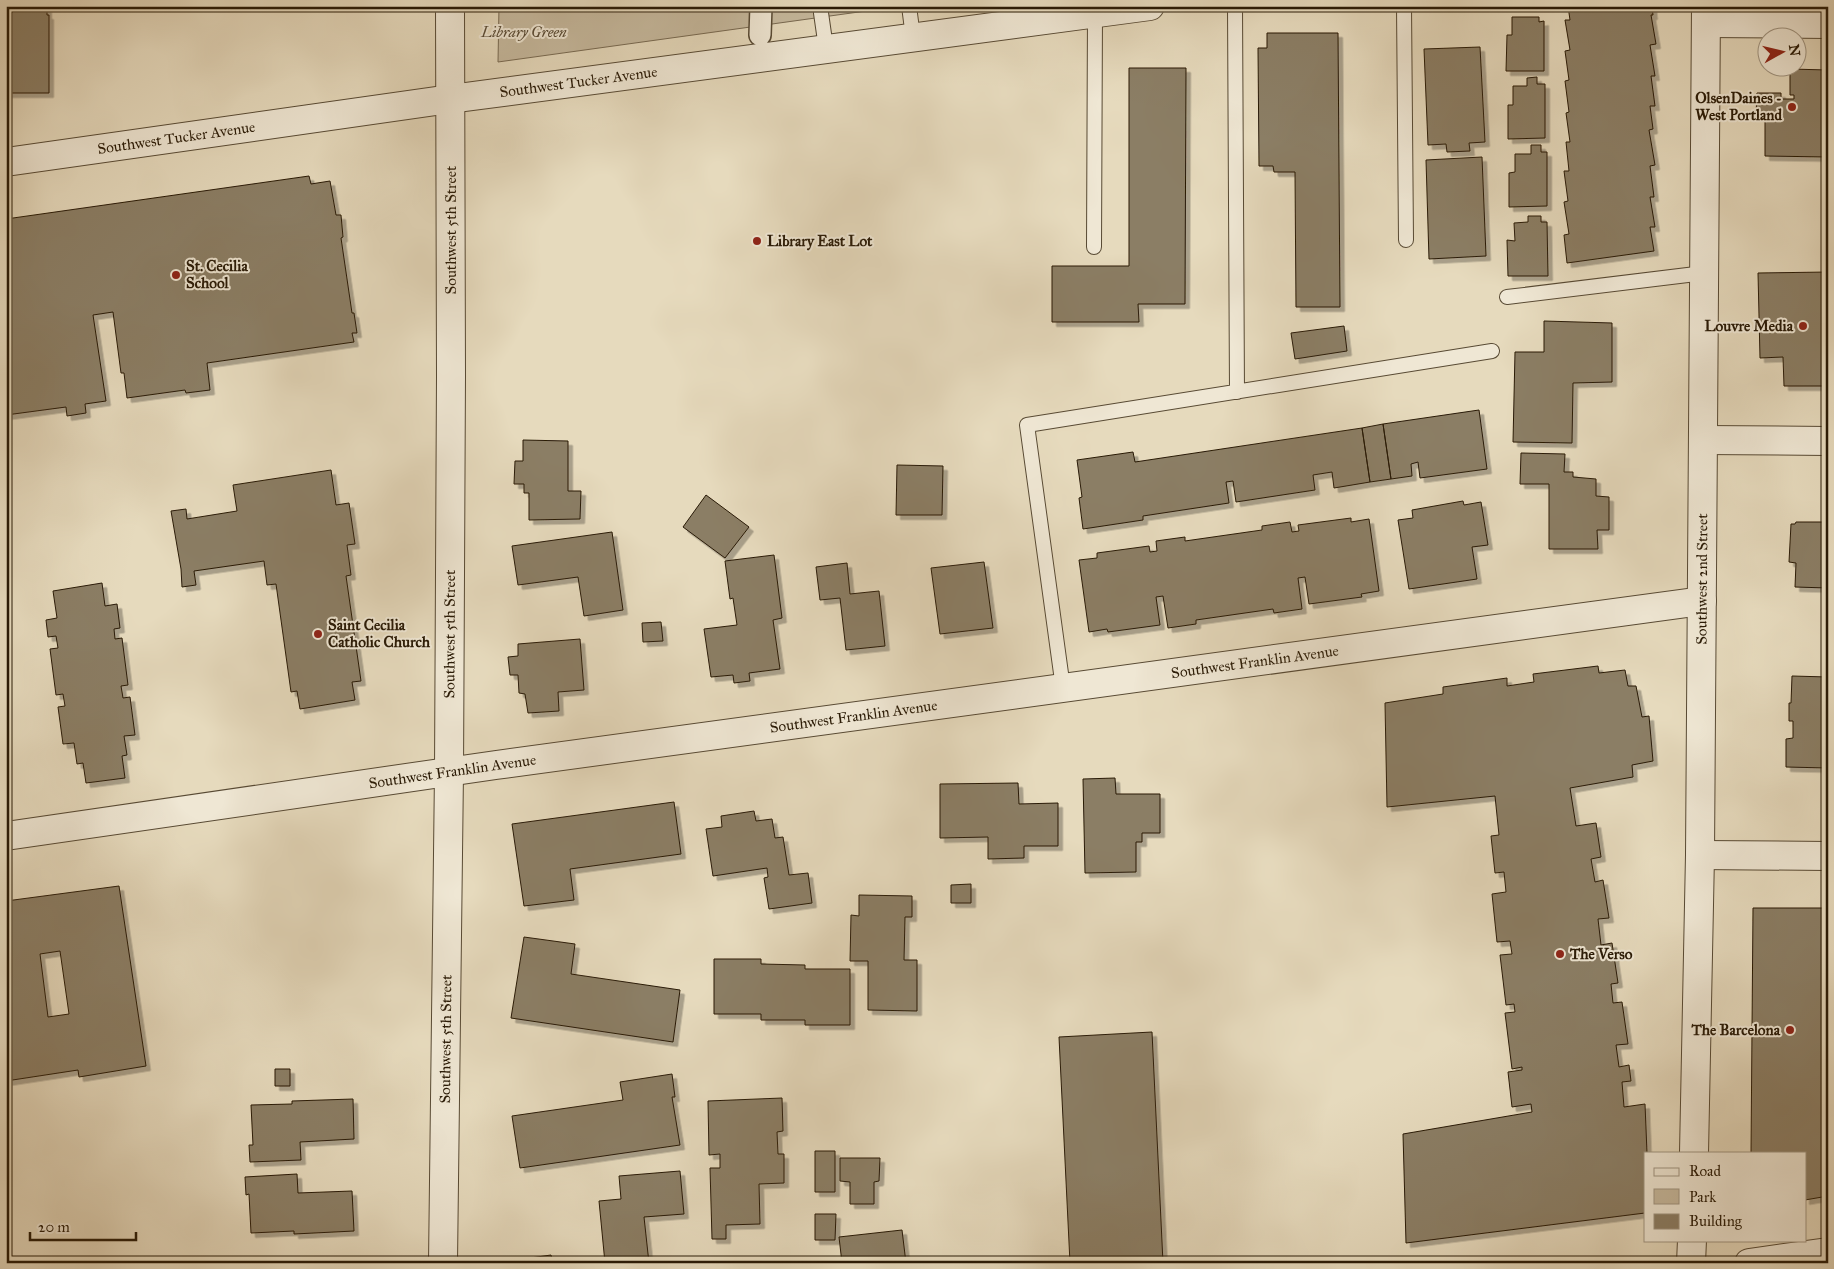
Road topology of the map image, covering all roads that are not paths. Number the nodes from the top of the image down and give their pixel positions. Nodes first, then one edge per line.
1 (450, 6) edge
2 (761, 6) edge
3 (822, 6) edge
4 (909, 6) edge
5 (1150, 6) edge
6 (1235, 6) edge
7 (1404, 6) edge
8 (1095, 13) junction
9 (1706, 15) edge
10 (1828, 24) edge
11 (760, 35) dead end
12 (913, 37) junction
13 (826, 48) junction
14 (450, 99) junction
15 (6, 162) edge
16 (1406, 240) dead end
17 (1094, 247) dead end
18 (1704, 273) junction
19 (1507, 297) dead end
20 (1492, 351) dead end
21 (1237, 392) junction
22 (1703, 440) junction
23 (1828, 441) edge
24 (1702, 601) junction
25 (1063, 688) junction
26 (449, 772) junction
27 (6, 836) edge
28 (1700, 855) junction
29 (1828, 856) edge
30 (1694, 1152) edge
31 (1692, 1242) edge
32 (1828, 1252) edge
33 (443, 1263) edge
34 (1691, 1263) edge
35 (1749, 1263) edge

1 - 14 street, Southwest 5th Street
2 - 11 street
3 - 13 lane
4 - 12 lane
5 - 8 street, Southwest Tucker Avenue
6 - 21 lane
7 - 16 lane
8 - 12 street, Southwest Tucker Avenue
8 - 17 lane
9 - 10 street
9 - 18 street, Southwest 2nd Street
12 - 13 street, Southwest Tucker Avenue
13 - 14 street, Southwest Tucker Avenue
14 - 15 street, Southwest Tucker Avenue
14 - 26 street, Southwest 5th Street
18 - 19 lane
18 - 22 street, Southwest 2nd Street
20 - 21 lane
21 - 25 lane
22 - 23 street
22 - 24 street, Southwest 2nd Street
24 - 25 street, Southwest Franklin Avenue
24 - 28 street, Southwest 2nd Street
25 - 26 street, Southwest Franklin Avenue
26 - 27 street, Southwest Franklin Avenue
26 - 33 street, Southwest 5th Street
28 - 29 street
28 - 30 street, Southwest 2nd Street
31 - 34 street
32 - 35 street

